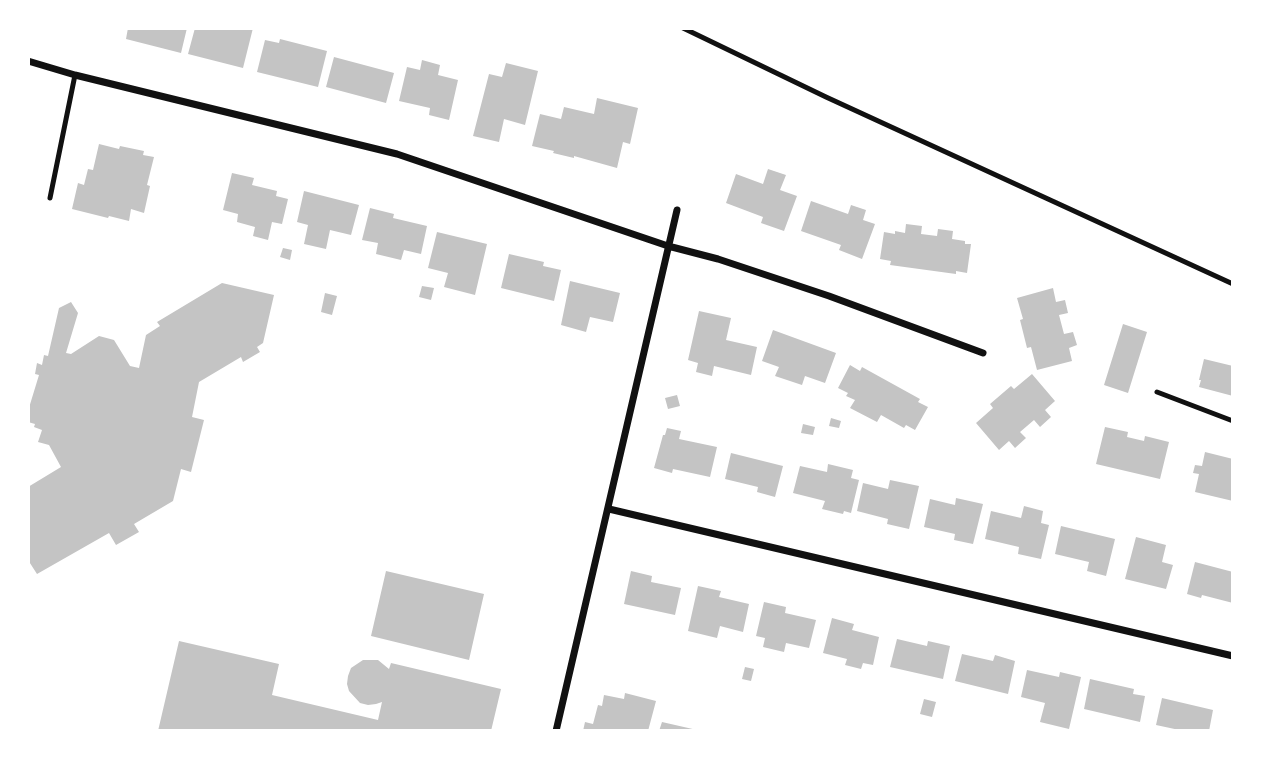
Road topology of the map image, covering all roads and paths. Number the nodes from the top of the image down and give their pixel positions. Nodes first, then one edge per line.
1 (682, 28) edge
2 (28, 61) edge
3 (75, 75) junction
4 (50, 198) dead end
5 (677, 210) dead end
6 (668, 246) junction
7 (1233, 284) edge
8 (983, 352) dead end
9 (1157, 392) dead end
10 (1233, 421) edge
11 (609, 509) junction
12 (1233, 656) edge
13 (556, 731) edge

1 - 7 lane
2 - 3 street
3 - 4 lane
3 - 6 street
5 - 6 street
6 - 8 street
6 - 11 street
9 - 10 lane
11 - 12 street
11 - 13 street

